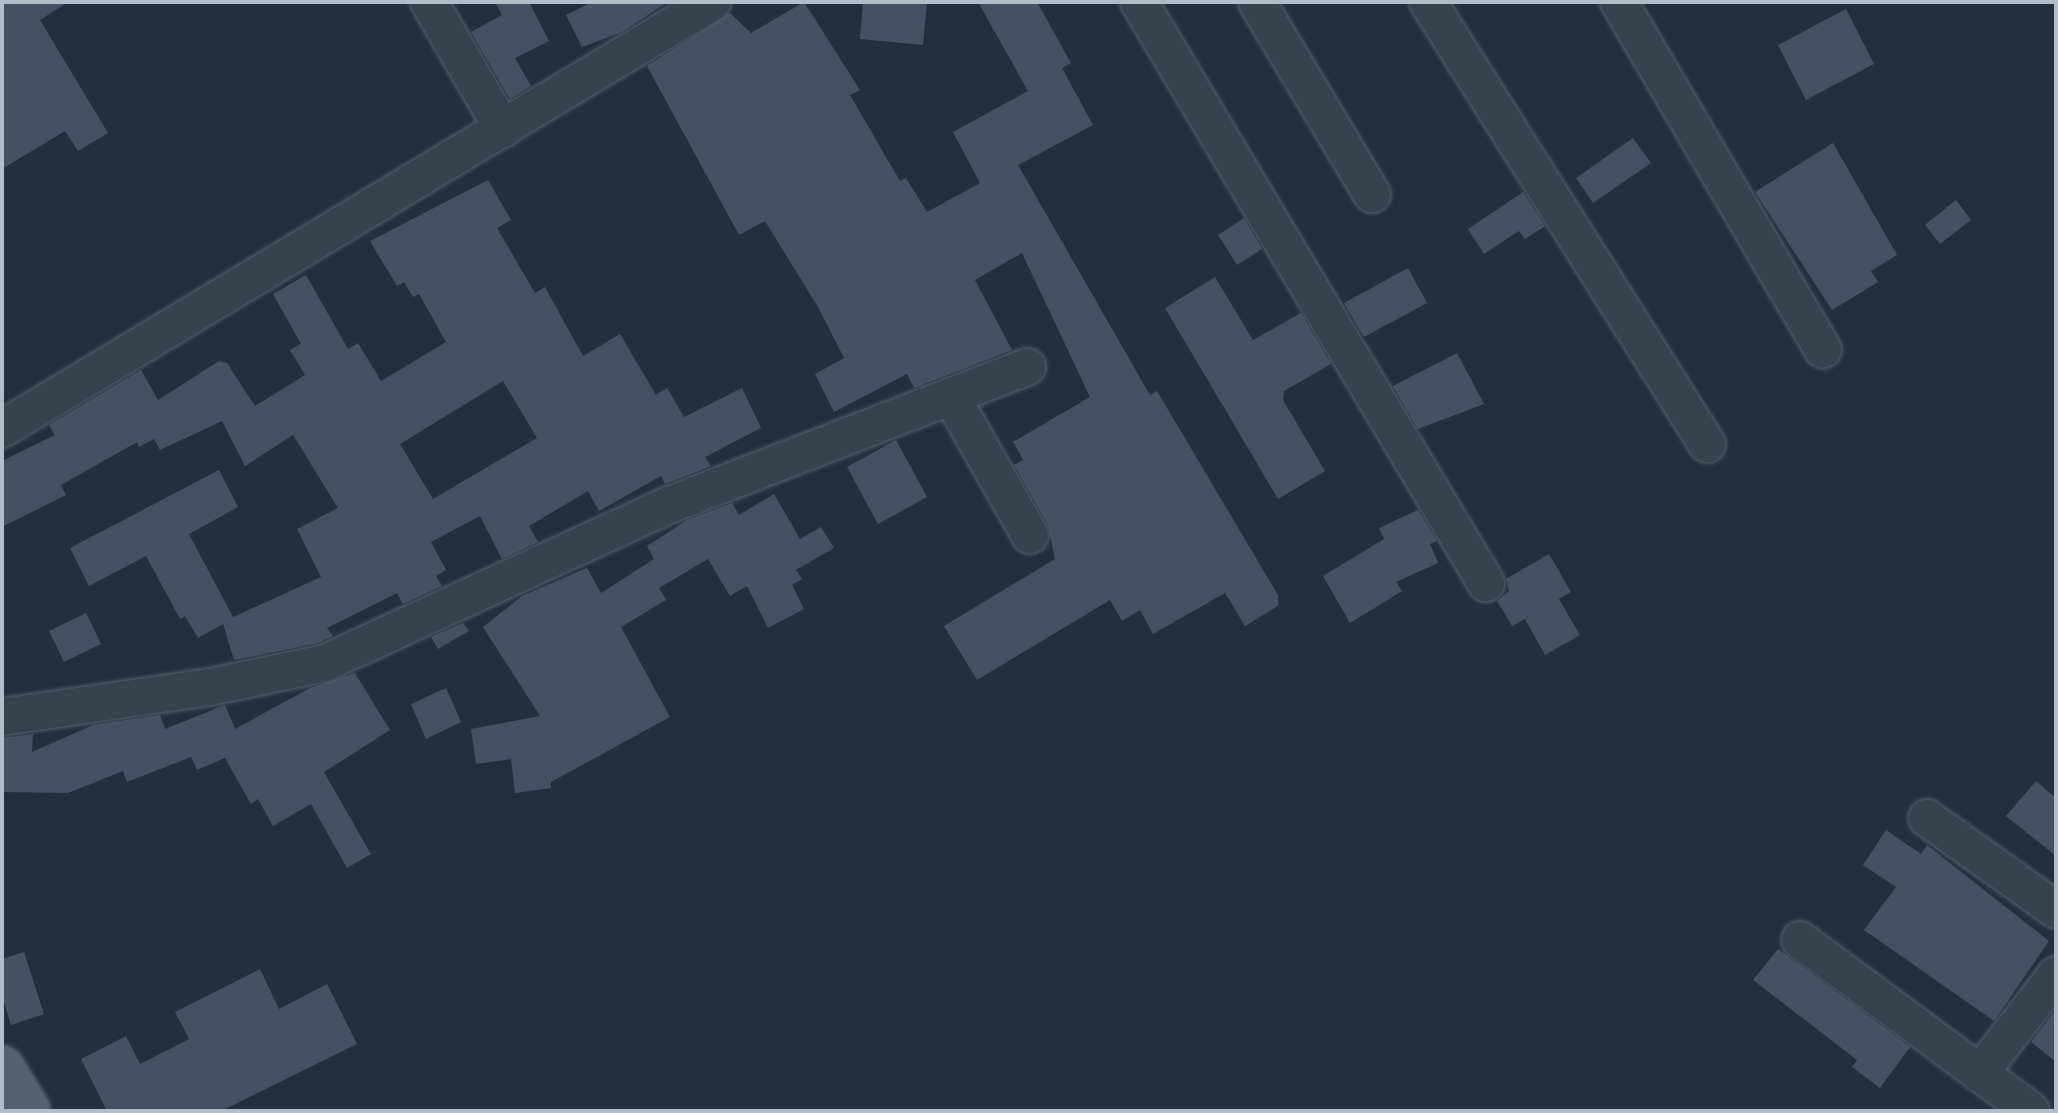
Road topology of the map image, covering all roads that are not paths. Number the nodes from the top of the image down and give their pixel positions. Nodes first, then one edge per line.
1 (429, 2) edge
2 (712, 2) edge
3 (1139, 2) edge
4 (1257, 2) edge
5 (1428, 2) edge
6 (1619, 2) edge
7 (503, 129) junction
8 (1372, 194) dead end
9 (1823, 350) dead end
10 (1027, 367) dead end
11 (951, 396) junction
12 (2, 429) edge
13 (1707, 444) dead end
14 (1030, 535) dead end
15 (1486, 583) dead end
16 (2, 717) edge
17 (1927, 818) dead end
18 (2056, 910) edge
19 (1800, 940) dead end
20 (2056, 975) edge
21 (1980, 1073) junction
22 (2031, 1111) edge

1 - 7 street
2 - 7 street
3 - 15 street
4 - 8 street
5 - 13 street
6 - 9 street
7 - 12 street
10 - 11 street
11 - 14 street
11 - 16 street
17 - 18 street
19 - 21 street
20 - 21 street
21 - 22 street

